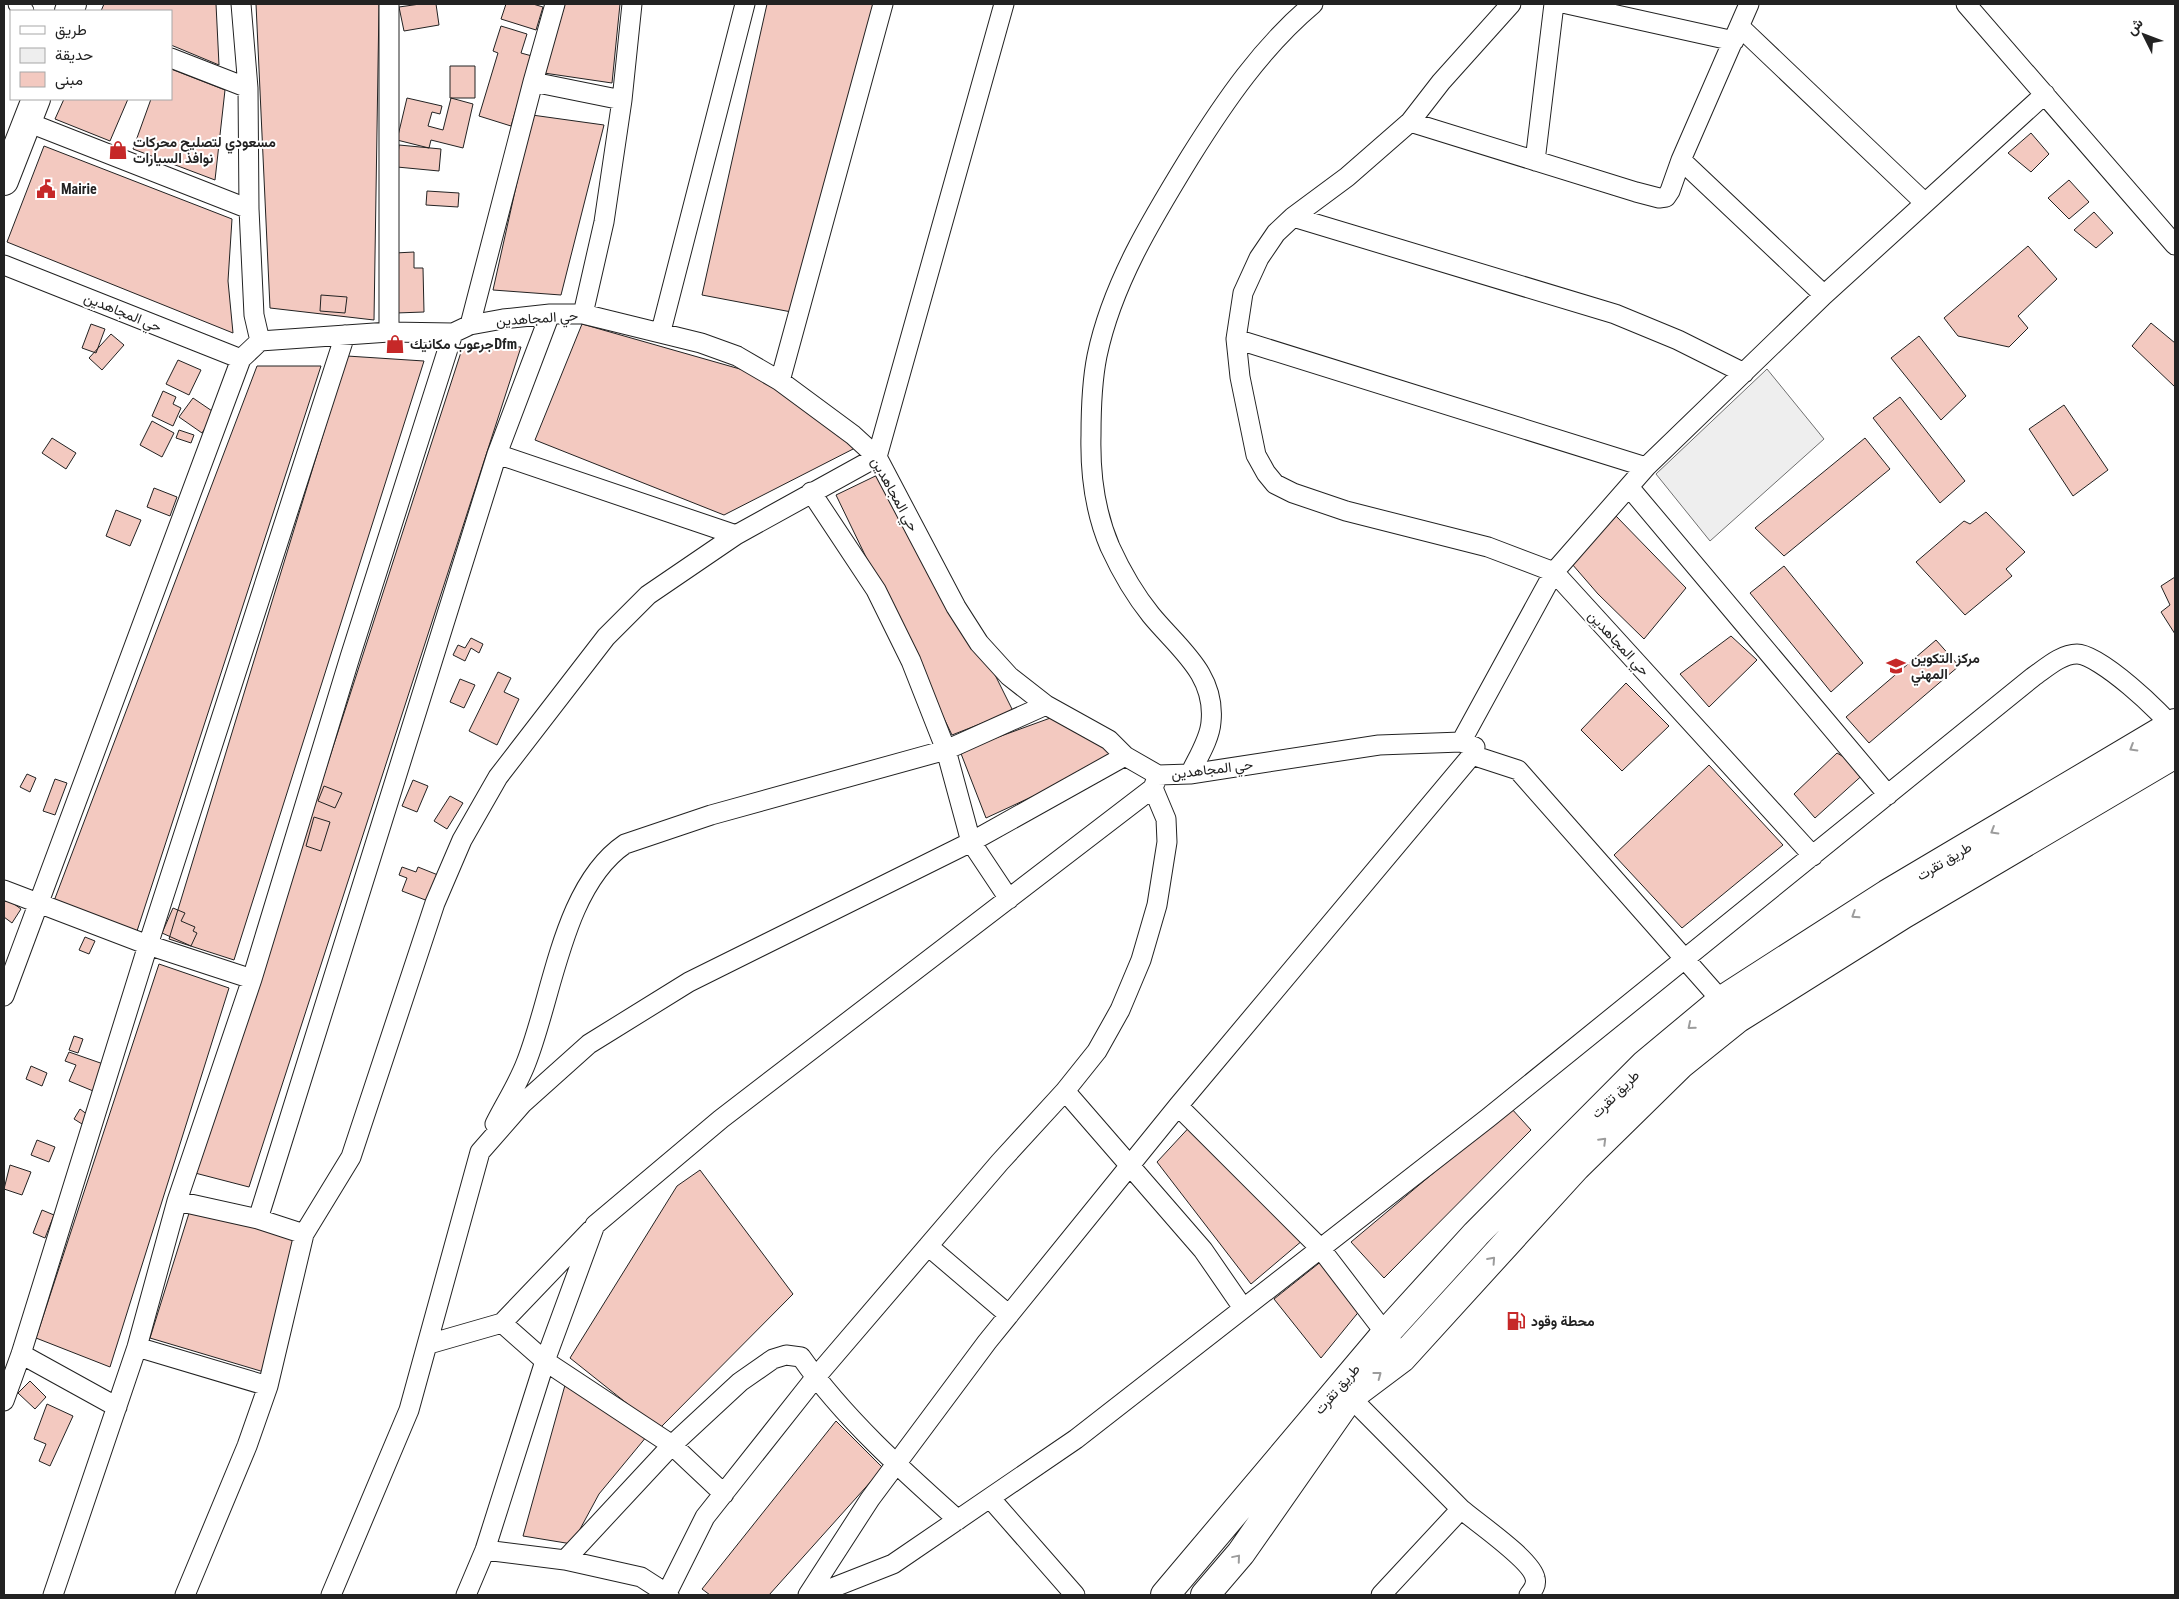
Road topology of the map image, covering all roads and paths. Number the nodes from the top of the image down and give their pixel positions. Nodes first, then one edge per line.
1 (241, 4) edge
2 (389, 4) edge
3 (555, 4) edge
4 (632, 4) edge
5 (745, 4) edge
6 (883, 4) edge
7 (1004, 4) edge
8 (1314, 4) edge
9 (1511, 4) edge
10 (1554, 4) edge
11 (1567, 4) edge
12 (1748, 4) edge
13 (1966, 4) edge
14 (1737, 34) junction
15 (172, 58) edge
16 (532, 82) junction
17 (248, 88) junction
18 (2045, 94) junction
19 (622, 100) junction
20 (31, 111) edge
21 (1410, 122) junction
22 (1681, 160) junction
23 (1535, 161) junction
24 (4, 181) edge
25 (1925, 203) junction
26 (250, 209) junction
27 (1293, 217) junction
28 (2175, 245) edge
29 (4, 265) edge
30 (1824, 295) junction
31 (550, 314) junction
32 (584, 314) junction
33 (470, 325) junction
34 (661, 331) junction
35 (389, 332) junction
36 (453, 333) junction
37 (344, 335) junction
38 (1236, 339) junction
39 (260, 341) junction
40 (241, 359) junction
41 (1744, 373) junction
42 (780, 381) junction
43 (497, 454) junction
44 (877, 457) junction
45 (1646, 468) junction
46 (1629, 487) junction
47 (811, 492) junction
48 (736, 535) junction
49 (1554, 572) junction
50 (1046, 705) junction
51 (2174, 726) edge
52 (1466, 748) junction
53 (946, 750) junction
54 (2175, 754) edge
55 (1125, 756) junction
56 (1190, 774) junction
57 (1156, 781) junction
58 (1888, 795) junction
59 (971, 842) junction
60 (1813, 856) junction
61 (4, 890) edge
62 (1009, 899) junction
63 (38, 904) junction
64 (148, 945) junction
65 (1685, 956) junction
66 (252, 979) junction
67 (4, 996) edge
68 (1729, 1010) junction
69 (1065, 1091) junction
70 (1178, 1106) junction
71 (480, 1152) junction
72 (1129, 1167) junction
73 (177, 1201) junction
74 (258, 1219) junction
75 (595, 1225) junction
76 (304, 1234) junction
77 (928, 1246) junction
78 (1322, 1249) junction
79 (1243, 1308) junction
80 (1009, 1315) junction
81 (502, 1323) junction
82 (1386, 1333) junction
83 (429, 1344) junction
84 (137, 1347) junction
85 (21, 1354) junction
86 (1402, 1358) junction
87 (546, 1362) junction
88 (815, 1378) junction
89 (268, 1386) junction
90 (1350, 1397) junction
91 (4, 1401) edge
92 (117, 1407) junction
93 (672, 1445) junction
94 (896, 1464) junction
95 (724, 1494) junction
96 (990, 1498) junction
97 (1461, 1509) junction
98 (958, 1520) junction
99 (485, 1550) junction
100 (565, 1560) junction
101 (53, 1595) edge
102 (185, 1595) edge
103 (330, 1595) edge
104 (466, 1595) edge
105 (667, 1595) edge
106 (808, 1595) edge
107 (814, 1595) edge
108 (1075, 1595) edge
109 (1165, 1595) edge
110 (1205, 1595) edge
111 (1381, 1595) edge
112 (1529, 1595) edge

1 - 17 street
2 - 35 street
3 - 16 street
4 - 19 street
5 - 34 street
6 - 42 street
7 - 44 street
8 - 56 street
9 - 21 street
10 - 23 street
11 - 14 street
12 - 14 street
13 - 18 street
14 - 22 street
14 - 25 street
15 - 17 street
16 - 19 street
16 - 33 street
17 - 26 street
18 - 25 street
18 - 28 street
19 - 32 street
20 - 24 main road
20 - 26 street
21 - 23 street
21 - 27 street
22 - 23 street
22 - 30 street
25 - 30 street
26 - 39 street
27 - 38 street
27 - 41 street
29 - 40 street, حي المجاهدين
30 - 41 street
31 - 32 street, حي المجاهدين
31 - 33 street, حي المجاهدين
31 - 43 street
32 - 34 street, حي المجاهدين
33 - 36 street, حي المجاهدين
34 - 42 street, حي المجاهدين
35 - 36 street, حي المجاهدين
35 - 37 street, حي المجاهدين
36 - 66 street
37 - 39 street, حي المجاهدين
37 - 64 street
38 - 45 street
38 - 49 street
39 - 40 street
40 - 63 street
41 - 45 street
42 - 44 street, حي المجاهدين
43 - 48 street
43 - 74 street
44 - 47 street
44 - 50 street, حي المجاهدين
45 - 46 street
46 - 49 street
46 - 58 street
47 - 48 street
47 - 53 street
48 - 76 street
49 - 52 street
49 - 60 street, حي المجاهدين
50 - 53 street
50 - 55 street, حي المجاهدين
51 - 58 street
51 -> 68 main road, طريق تقرت
52 - 56 street, حي المجاهدين
52 - 65 street
52 - 70 street
53 - 59 street
53 - 71 street
54 - 68 main road, طريق تقرت
55 - 57 street, حي المجاهدين
55 - 59 street
56 - 57 street, حي المجاهدين
57 - 62 street
57 - 69 street
58 - 60 street
59 - 62 street
59 - 71 street
60 - 65 street
61 - 63 street
62 - 75 street
63 - 64 street
63 - 67 street
64 - 66 street
64 - 85 street
65 - 68 street
65 - 78 street
66 - 73 street
68 -> 82 main road, طريق تقرت
86 -> 68 main road, طريق تقرت
69 - 72 street
69 - 77 street
70 - 72 street
70 - 78 street
71 - 83 street
72 - 79 street
72 - 80 street
73 - 74 street
73 - 84 street
74 - 76 street
75 - 81 street
75 - 87 street
76 - 89 street
77 - 80 street
77 - 88 street
78 - 79 street
78 - 82 street
79 - 96 street
80 - 94 street
81 - 83 street
81 - 87 street
82 - 86 street
82 - 109 main road, طريق تقرت
83 - 103 street
84 - 89 street
84 - 92 street
85 - 91 street
85 - 92 street
90 -> 86 main road, طريق تقرت
87 - 93 street
87 - 99 street
88 - 93 street
88 - 94 street
88 - 95 street
89 - 102 street
90 - 97 street
110 -> 90 main road, طريق تقرت
92 - 101 street
93 - 95 street
93 - 100 street
94 - 98 street
94 - 106 street
95 - 105 street
96 - 98 street
96 - 108 street
97 - 111 street
97 - 112 street
98 - 107 street
99 - 100 street
99 - 104 street
100 - 105 street

